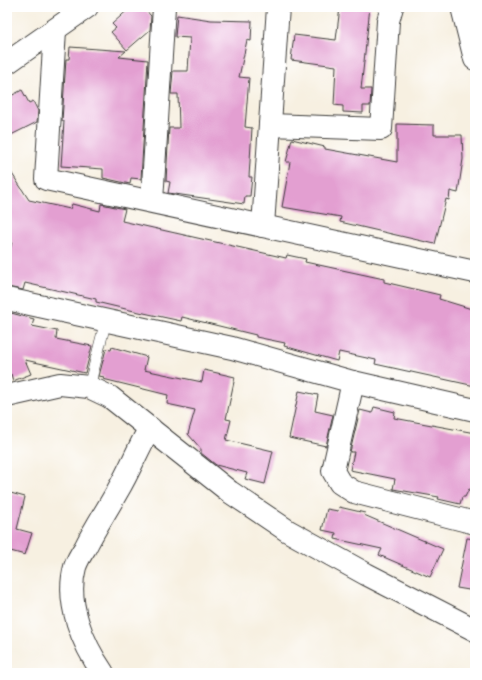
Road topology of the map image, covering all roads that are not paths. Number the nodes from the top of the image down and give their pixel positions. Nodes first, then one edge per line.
1 (87, 7) edge
2 (164, 7) edge
3 (278, 7) edge
4 (392, 7) edge
5 (462, 7) edge
6 (55, 30) junction
7 (475, 59) edge
8 (7, 63) edge
9 (270, 125) junction
10 (152, 200) junction
11 (263, 226) junction
12 (475, 272) edge
13 (7, 299) edge
14 (106, 320) junction
15 (353, 382) junction
16 (89, 387) junction
17 (7, 396) edge
18 (475, 410) edge
19 (150, 428) junction
20 (475, 523) edge
21 (475, 630) edge
22 (103, 673) edge

1 - 6 street
2 - 10 street
3 - 9 street
4 - 9 street
5 - 7 street
6 - 8 street
6 - 10 street
9 - 11 street
10 - 11 street
11 - 12 street
13 - 14 street
14 - 15 street
14 - 16 lane
15 - 18 street
15 - 20 street
16 - 17 street
16 - 19 street
19 - 21 street
19 - 22 street

